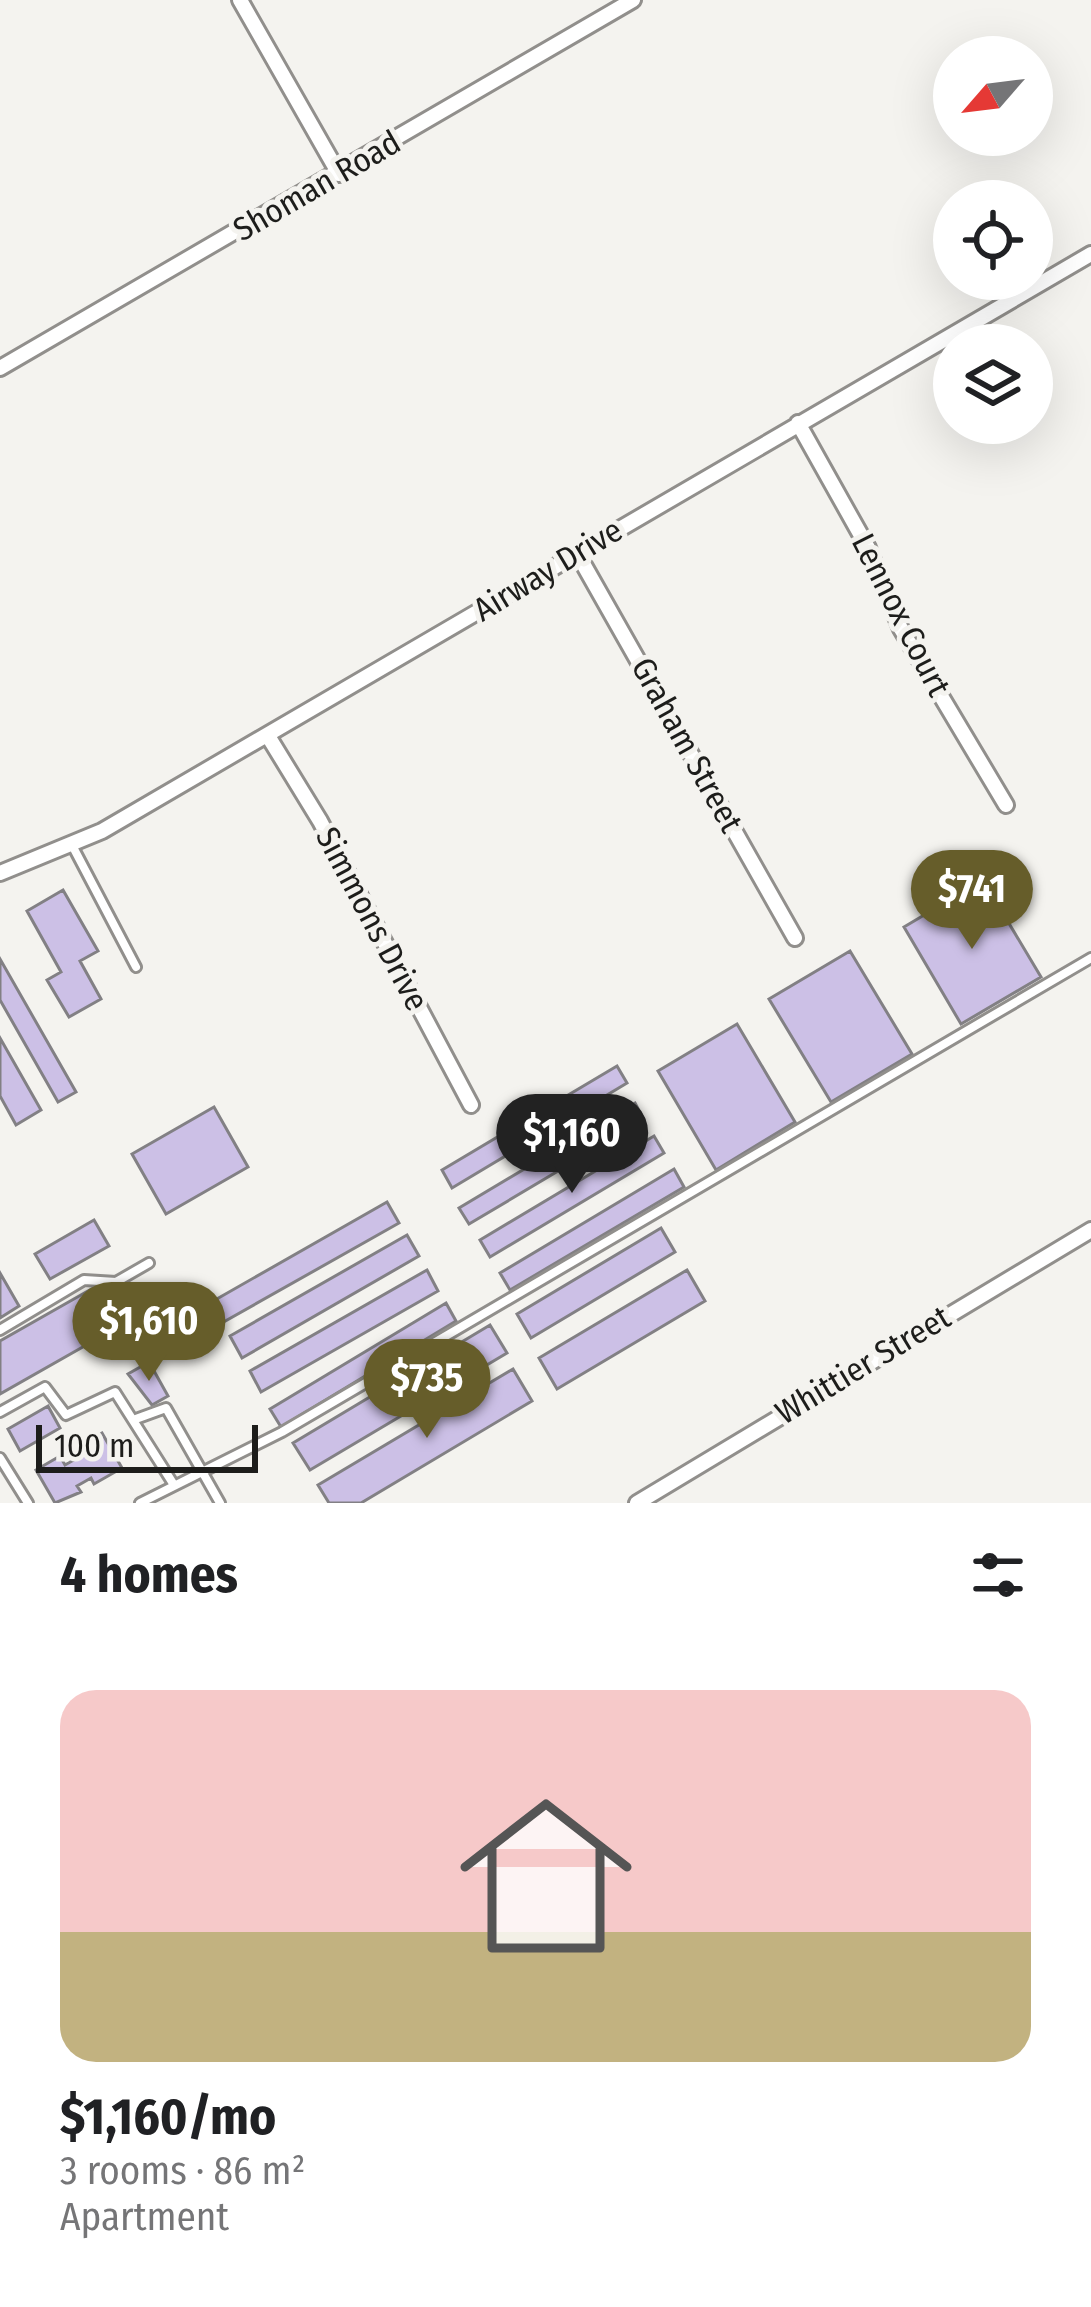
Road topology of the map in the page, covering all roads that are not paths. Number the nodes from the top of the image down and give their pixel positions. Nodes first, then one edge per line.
1 (240, 0) edge
2 (633, 0) edge
3 (339, 175) junction
4 (1091, 254) edge
5 (0, 368) edge
6 (798, 423) junction
7 (577, 553) junction
8 (268, 736) junction
9 (1006, 805) dead end
10 (73, 848) junction
11 (0, 873) edge
12 (795, 938) dead end
13 (1091, 958) edge
14 (136, 967) dead end
15 (471, 1105) dead end
16 (1091, 1230) edge
17 (149, 1263) dead end
18 (0, 1330) edge
19 (0, 1412) edge
20 (133, 1420) junction
21 (0, 1458) edge
22 (201, 1470) junction
23 (174, 1485) junction
24 (28, 1503) edge
25 (140, 1503) edge
26 (220, 1503) edge
27 (637, 1503) edge

1 - 3 street
2 - 3 street, Shoman Road
3 - 5 street, Shoman Road
4 - 6 street, Airway Drive
6 - 7 street, Airway Drive
6 - 9 street, Lennox Court
7 - 8 street, Airway Drive
7 - 12 street, Graham Street
8 - 10 street, Airway Drive
8 - 15 street, Simmons Drive
10 - 11 street, Airway Drive
10 - 14 lane
13 - 22 lane
16 - 27 street, Whittier Street
17 - 18 lane
19 - 20 lane
20 - 22 lane
20 - 23 lane
21 - 24 lane
22 - 23 lane
22 - 26 lane
23 - 25 lane

